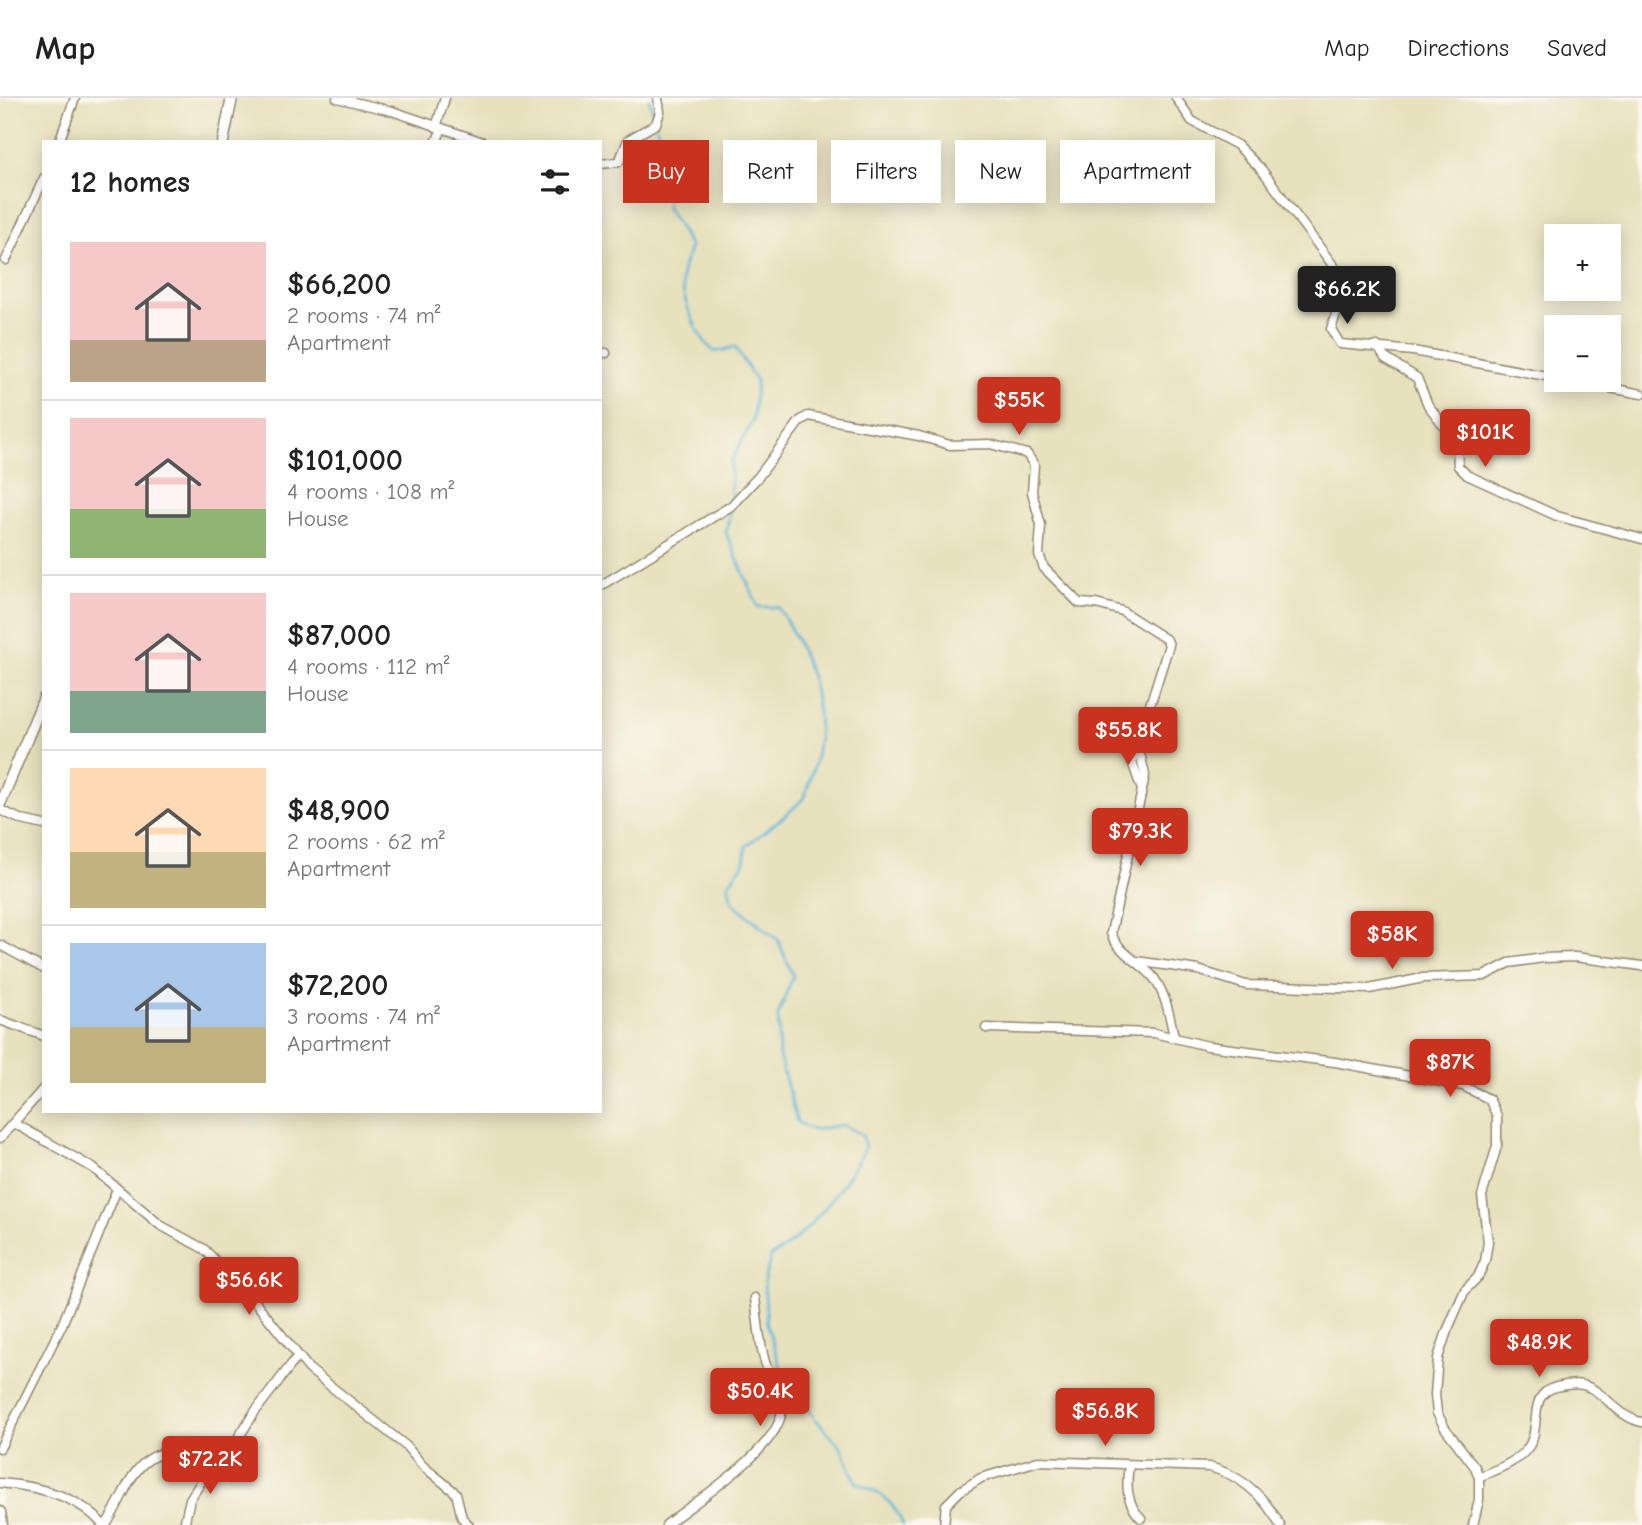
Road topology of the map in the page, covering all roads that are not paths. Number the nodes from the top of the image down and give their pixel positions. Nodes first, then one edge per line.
1 (75, 98) edge
2 (232, 98) edge
3 (339, 98) edge
4 (445, 98) edge
5 (658, 98) edge
6 (1176, 98) edge
7 (439, 128) junction
8 (61, 140) edge
9 (223, 140) edge
10 (436, 140) edge
11 (477, 140) edge
12 (602, 164) edge
13 (42, 182) edge
14 (6, 260) dead end
15 (1377, 346) junction
16 (1642, 394) edge
17 (1642, 539) edge
18 (602, 585) edge
19 (42, 703) edge
20 (0, 804) edge
21 (0, 810) edge
22 (42, 825) edge
23 (0, 945) edge
24 (1136, 961) junction
25 (1642, 966) edge
26 (42, 968) edge
27 (0, 1020) edge
28 (986, 1028) dead end
29 (42, 1035) edge
30 (1174, 1037) junction
31 (42, 1090) edge
32 (14, 1123) junction
33 (0, 1138) edge
34 (117, 1189) junction
35 (755, 1298) dead end
36 (297, 1357) junction
37 (1642, 1422) edge
38 (0, 1448) edge
39 (220, 1453) junction
40 (1129, 1465) junction
41 (1479, 1477) junction
42 (0, 1483) edge
43 (0, 1512) edge
44 (1141, 1518) dead end
45 (2, 1525) edge
46 (104, 1525) edge
47 (184, 1525) edge
48 (469, 1525) edge
49 (666, 1525) edge
50 (944, 1525) edge
51 (1280, 1525) edge
52 (1473, 1525) edge

1 - 8 street
2 - 9 street
3 - 7 street
4 - 7 street
5 - 12 street
6 - 15 street
7 - 10 street
7 - 11 street
13 - 14 street
15 - 16 street
15 - 17 street
18 - 24 street
19 - 20 street
21 - 22 street
23 - 26 street
24 - 25 street
24 - 30 street
27 - 29 street
28 - 30 street
30 - 41 street
31 - 32 street
32 - 33 street
32 - 34 street
34 - 36 street
34 - 38 street
35 - 49 street
36 - 39 street
36 - 48 street
37 - 41 street
39 - 46 street
39 - 47 street
40 - 44 street
40 - 50 street
40 - 51 street
41 - 52 street
42 - 46 street
43 - 45 street

